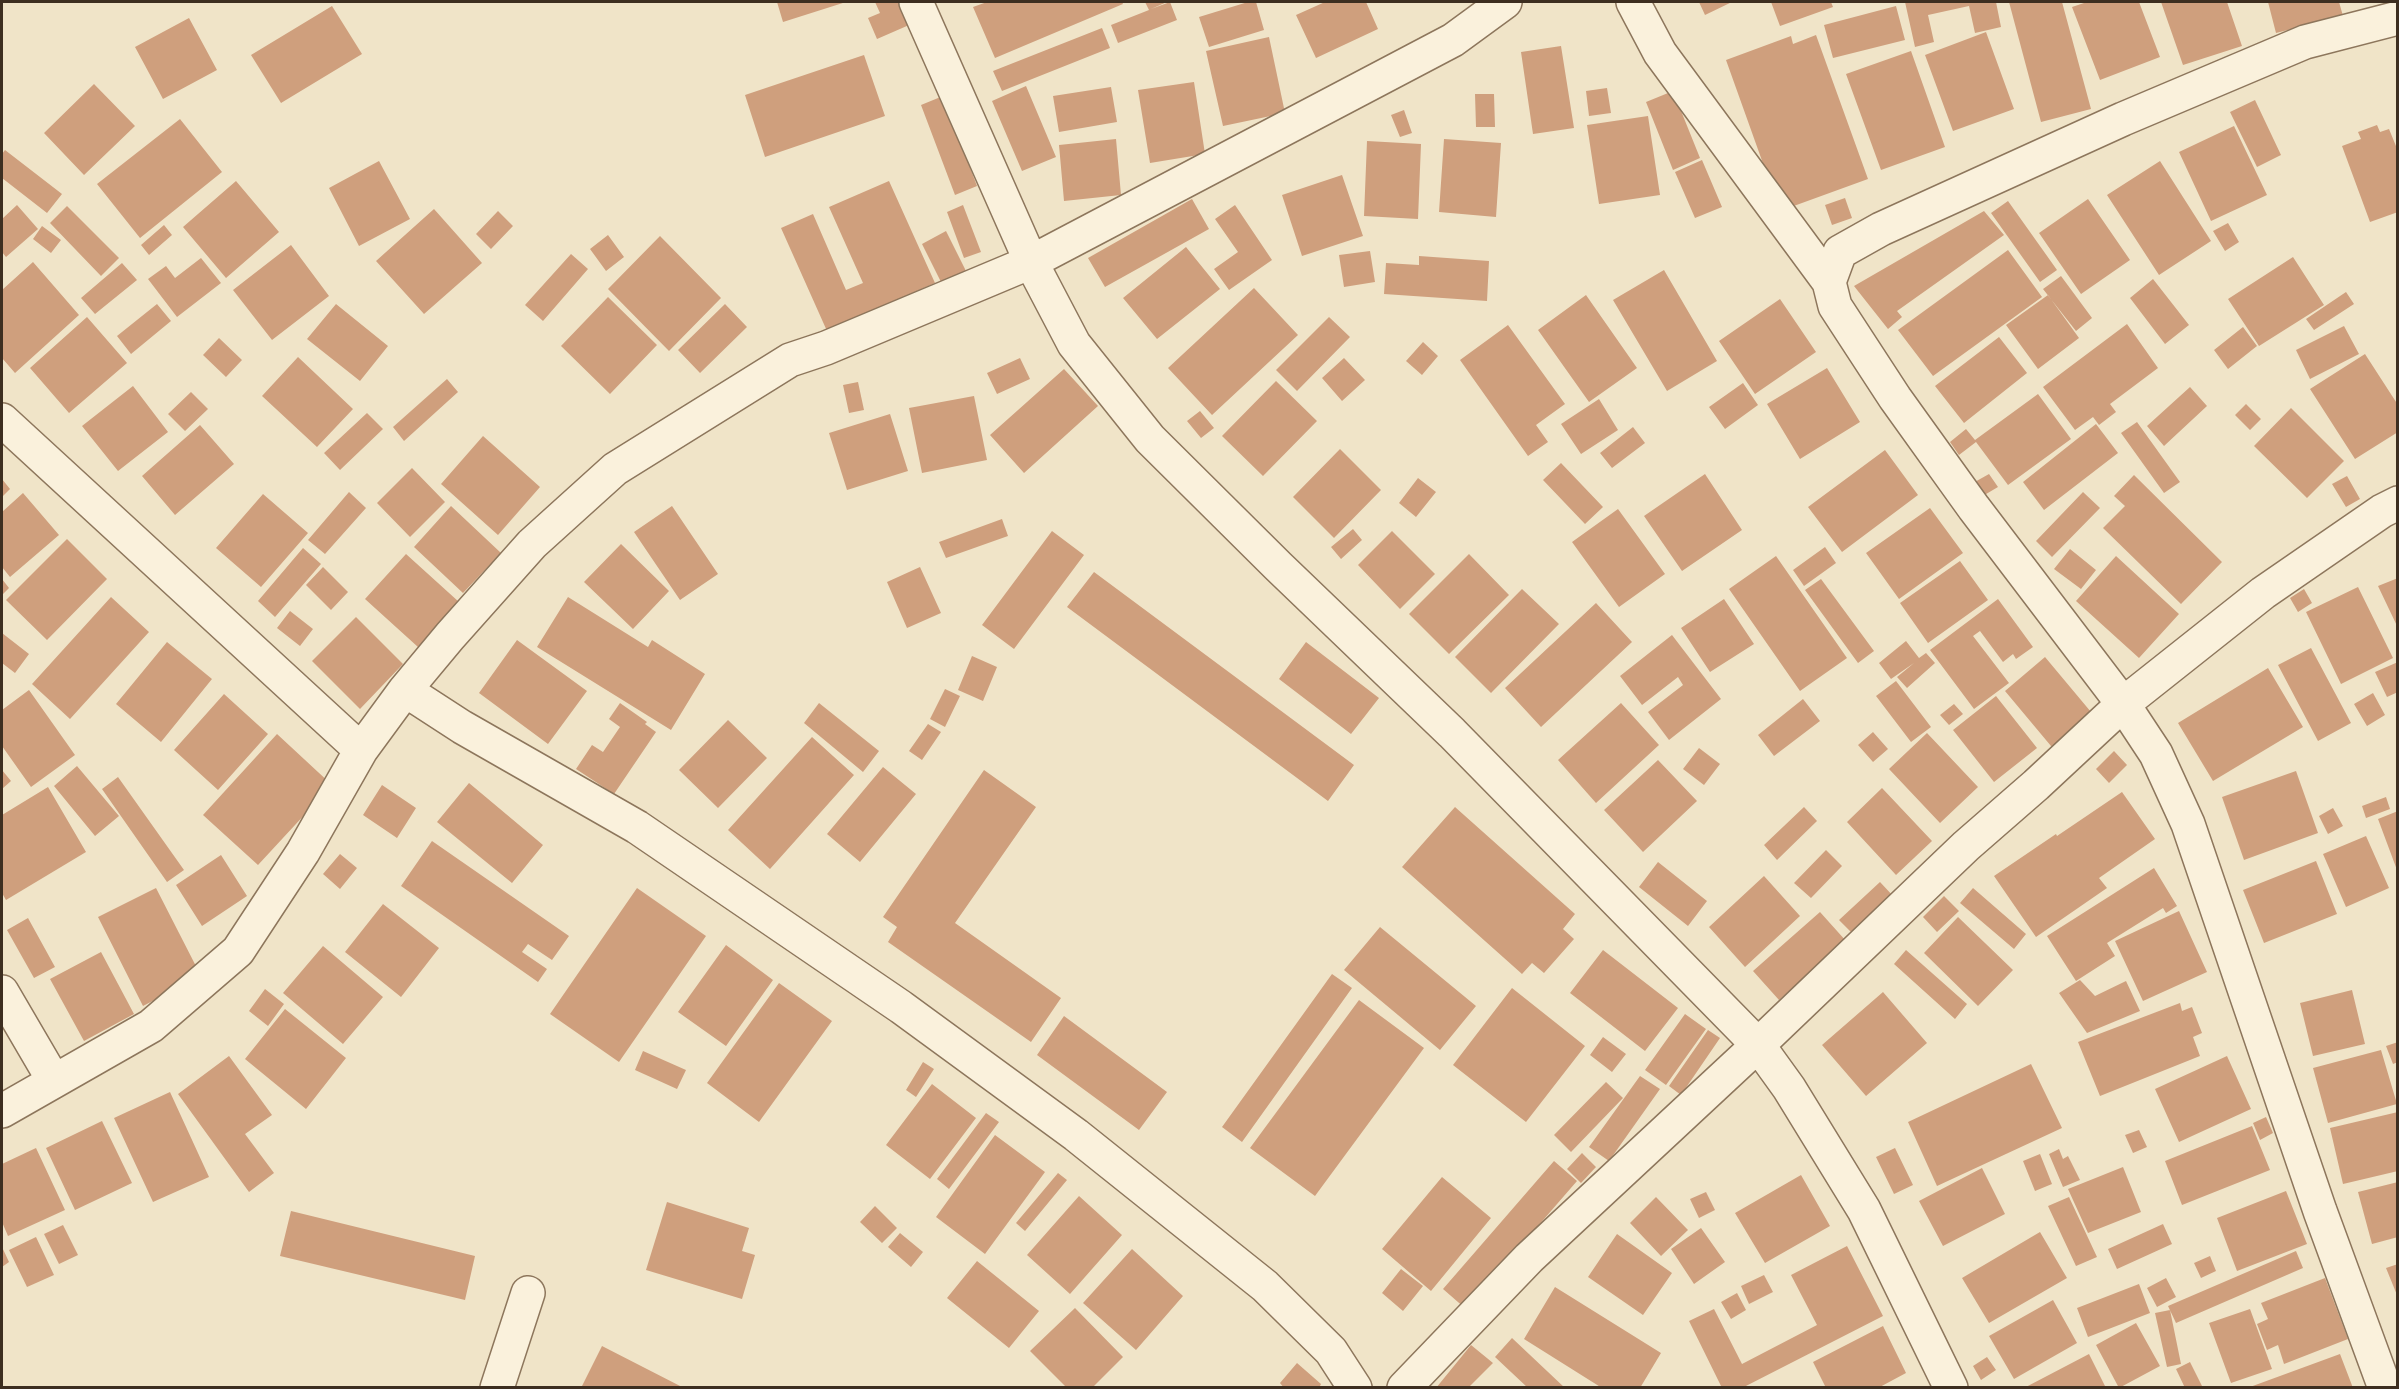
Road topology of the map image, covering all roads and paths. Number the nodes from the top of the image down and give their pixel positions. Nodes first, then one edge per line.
1 (916, 2) edge
2 (1505, 2) edge
3 (1633, 2) edge
4 (2397, 18) edge
5 (1031, 262) junction
6 (1829, 282) junction
7 (2, 420) edge
8 (2397, 503) edge
9 (405, 690) junction
10 (2123, 704) junction
11 (361, 750) junction
12 (2, 992) edge
13 (1758, 1045) junction
14 (54, 1081) junction
15 (2, 1111) edge
16 (528, 1293) dead end
17 (497, 1388) edge
18 (1355, 1388) edge
19 (1404, 1388) edge
20 (1951, 1388) edge
21 (2385, 1388) edge

1 - 5 street
2 - 5 street
3 - 6 street
4 - 6 street
5 - 9 street
5 - 13 street
6 - 10 street
7 - 11 street
8 - 10 street
9 - 11 street
9 - 18 street
10 - 13 street
10 - 21 street
11 - 14 street
12 - 14 street
13 - 19 street
13 - 20 street
14 - 15 street
16 - 17 street

